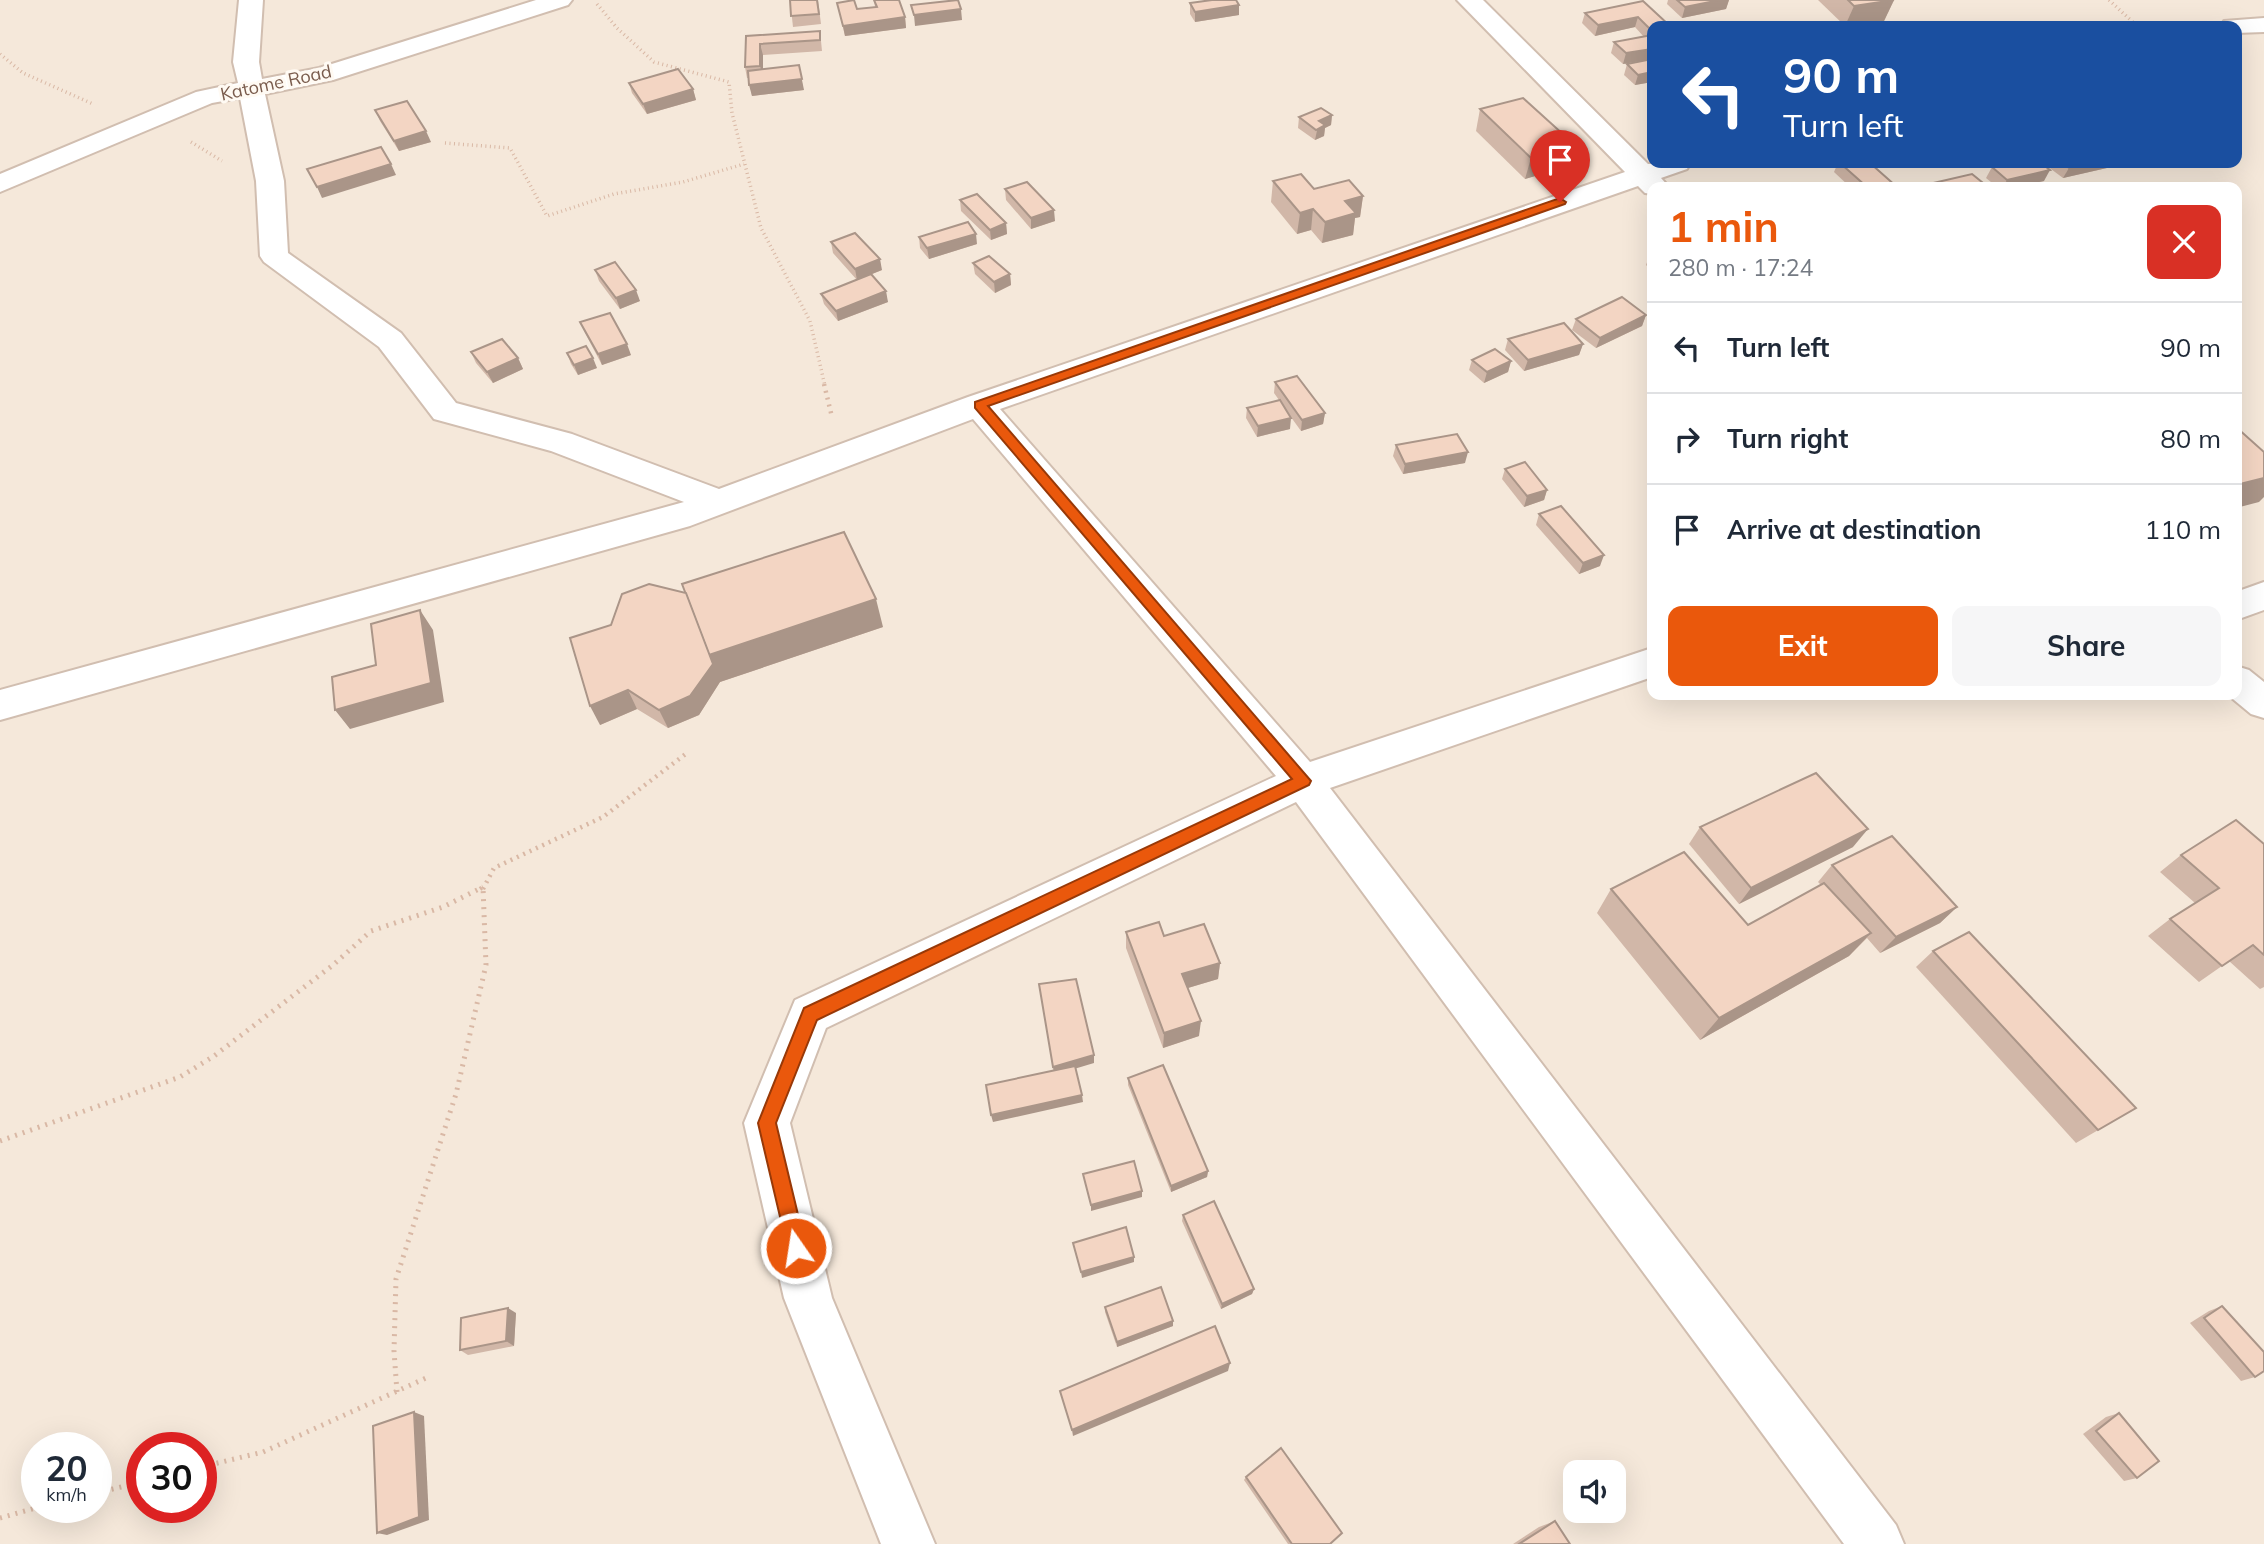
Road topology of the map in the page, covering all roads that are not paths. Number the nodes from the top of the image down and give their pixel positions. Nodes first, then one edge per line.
1 (251, 0) edge
2 (560, 0) edge
3 (1469, 0) edge
4 (2264, 25) edge
5 (2242, 26) edge
6 (250, 89) junction
7 (1669, 168) edge
8 (1647, 181) edge
9 (0, 184) edge
10 (979, 405) junction
11 (719, 502) junction
12 (2264, 595) edge
13 (2242, 604) edge
14 (1647, 664) edge
15 (2242, 685) edge
16 (2264, 703) edge
17 (0, 705) edge
18 (1303, 781) junction
19 (908, 1544) edge
20 (1877, 1544) edge

1 - 6 street
2 - 6 street, Katome Road
3 - 8 street
4 - 5 street
6 - 9 street, Katome Road
6 - 11 street
7 - 8 street
8 - 10 street
10 - 11 street
10 - 18 street
11 - 17 street
12 - 13 street
14 - 18 street
15 - 16 street
18 - 19 street
18 - 20 street

